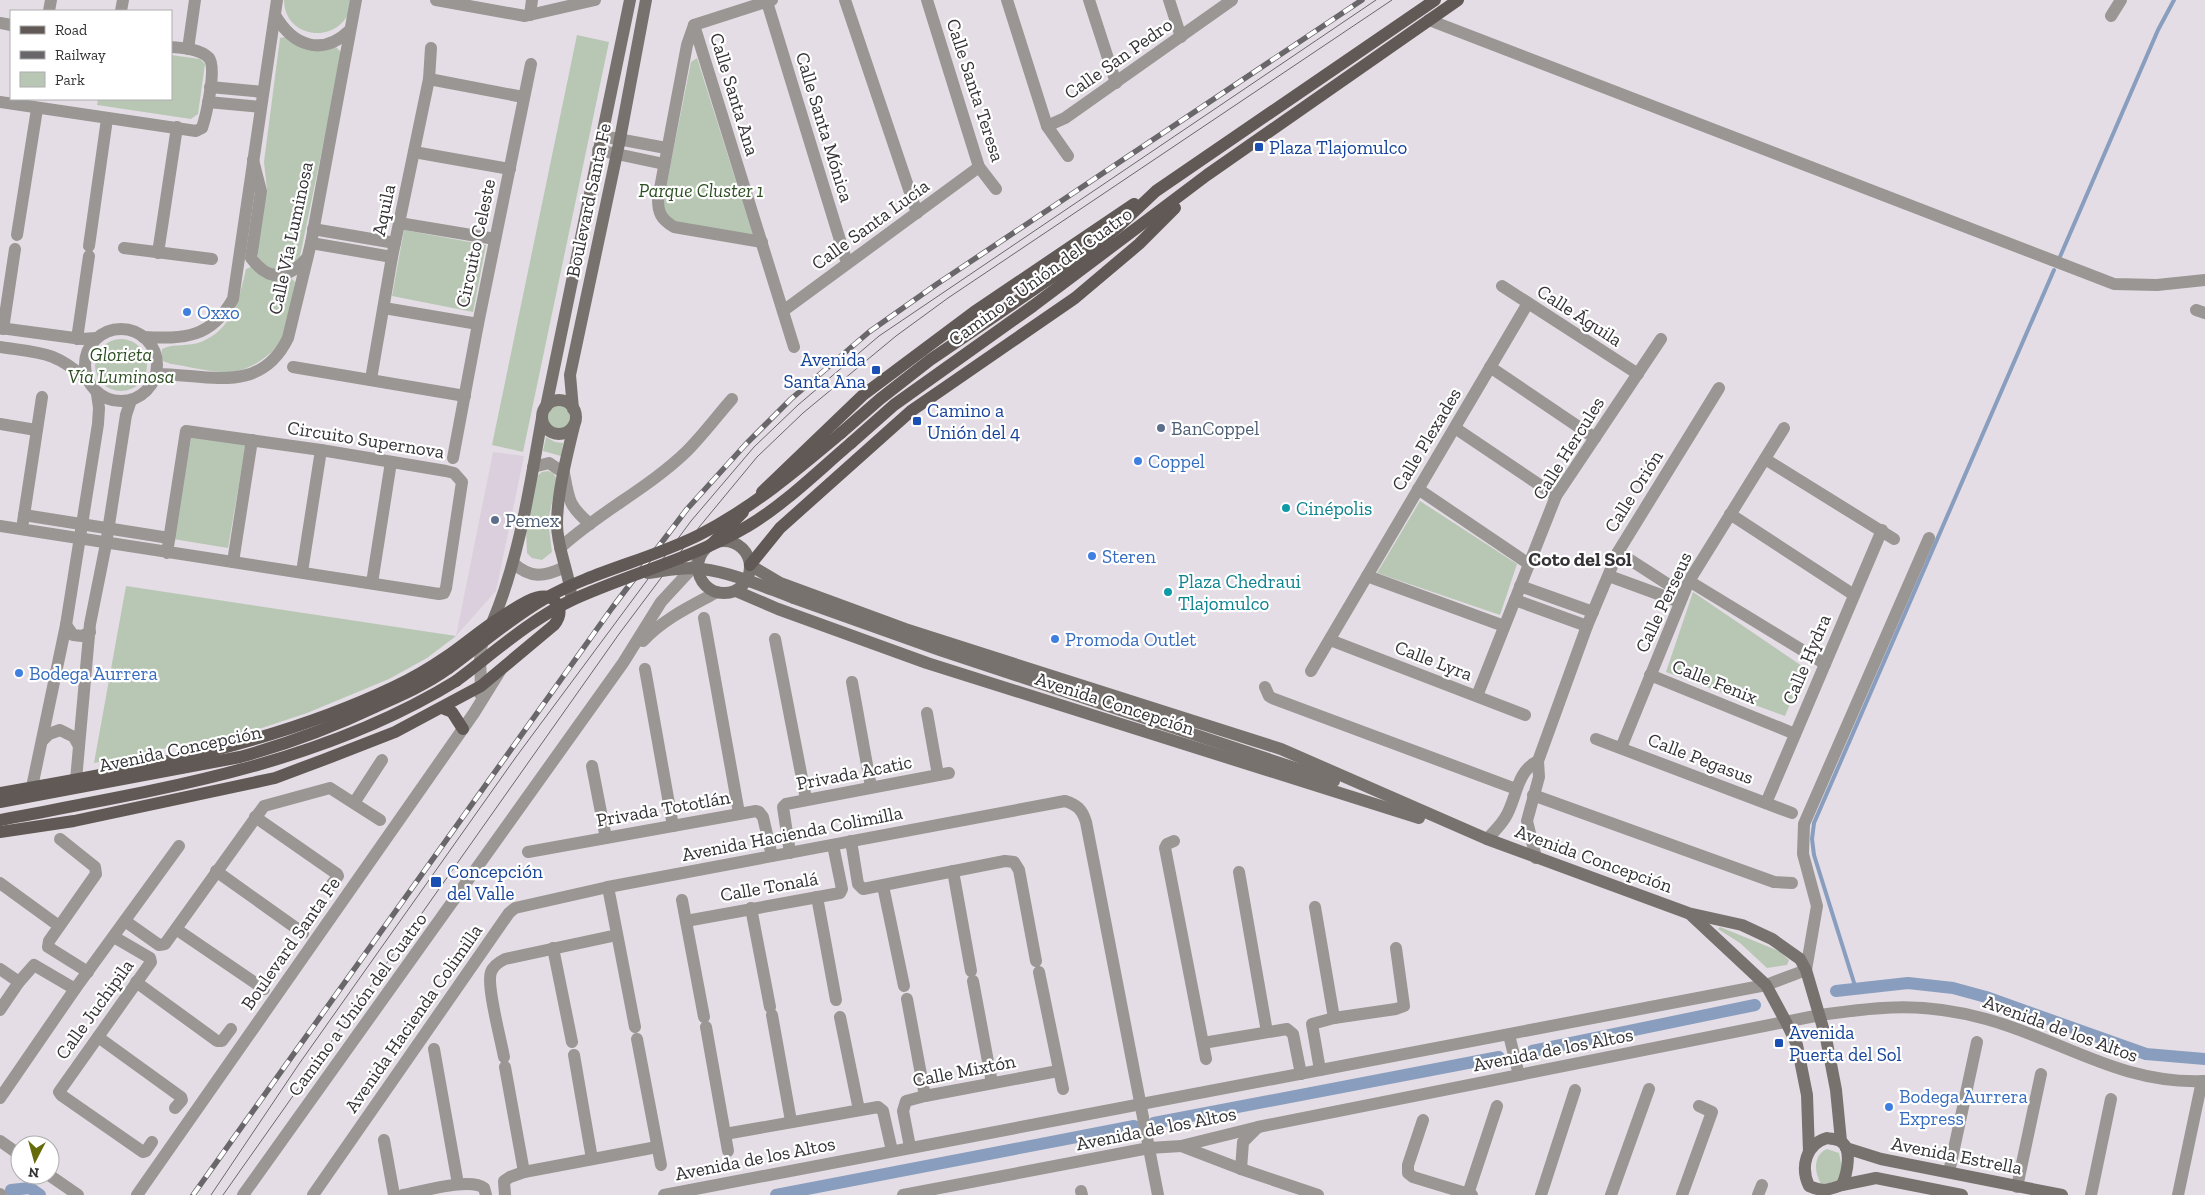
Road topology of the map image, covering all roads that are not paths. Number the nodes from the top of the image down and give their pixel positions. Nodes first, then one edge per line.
1 (195, 0) edge
2 (277, 0) edge
3 (356, 0) edge
4 (436, 0) edge
5 (532, 0) edge
6 (595, 0) edge
7 (630, 0) edge
8 (646, 0) edge
9 (845, 0) edge
10 (927, 0) edge
11 (1007, 0) edge
12 (1089, 0) edge
13 (1169, 0) edge
14 (1232, 0) edge
15 (1435, 0) edge
16 (1458, 0) edge
17 (2121, 0) edge
18 (770, 1) edge
19 (275, 15) junction
20 (530, 15) junction
21 (2111, 16) dead end
22 (1429, 20) junction
23 (694, 25) junction
24 (350, 30) junction
25 (1181, 37) junction
26 (172, 47) edge
27 (432, 48) dead end
28 (188, 49) junction
29 (531, 64) dead end
30 (429, 79) junction
31 (1116, 83) junction
32 (210, 86) junction
33 (264, 92) junction
34 (524, 98) junction
35 (0, 102) edge
36 (208, 102) junction
37 (261, 107) junction
38 (37, 108) junction
39 (107, 119) junction
40 (1047, 126) junction
41 (177, 127) junction
42 (602, 136) junction
43 (620, 139) junction
44 (666, 148) junction
45 (598, 150) junction
46 (414, 152) junction
47 (617, 154) junction
48 (1068, 156) dead end
49 (254, 160) junction
50 (664, 164) junction
51 (979, 167) junction
52 (510, 169) junction
53 (1207, 175) junction
54 (996, 189) dead end
55 (1156, 191) junction
56 (917, 212) junction
57 (399, 222) junction
58 (313, 229) junction
59 (17, 235) dead end
60 (495, 239) junction
61 (762, 242) junction
62 (311, 243) junction
63 (395, 243) junction
64 (124, 248) dead end
65 (15, 249) dead end
66 (158, 253) junction
67 (392, 257) junction
68 (307, 258) junction
69 (212, 259) dead end
70 (847, 264) junction
71 (2205, 280) edge
72 (1502, 286) dead end
73 (1528, 304) junction
74 (384, 308) junction
75 (783, 310) junction
76 (478, 324) junction
77 (2, 328) edge
78 (143, 337) junction
79 (77, 338) junction
80 (96, 338) junction
81 (1661, 339) dead end
82 (794, 346) dead end
83 (0, 347) edge
84 (293, 367) dead end
85 (1490, 367) junction
86 (156, 374) junction
87 (1638, 374) junction
88 (371, 379) junction
89 (87, 380) junction
90 (1719, 388) dead end
91 (97, 394) junction
92 (465, 396) junction
93 (42, 397) dead end
94 (732, 399) dead end
95 (131, 400) junction
96 (574, 409) junction
97 (544, 412) junction
98 (0, 424) edge
99 (574, 426) junction
100 (1455, 428) junction
101 (1784, 428) dead end
102 (36, 430) junction
103 (1595, 438) junction
104 (252, 440) junction
105 (321, 450) junction
106 (453, 458) dead end
107 (1765, 458) junction
108 (391, 462) junction
109 (533, 467) junction
110 (564, 473) junction
111 (1418, 489) junction
112 (1556, 496) junction
113 (1730, 514) junction
114 (24, 515) junction
115 (81, 524) junction
116 (590, 524) junction
117 (0, 526) edge
118 (108, 528) junction
119 (21, 529) junction
120 (1882, 530) junction
121 (169, 538) junction
122 (1894, 538) dead end
123 (1928, 538) dead end
124 (78, 539) junction
125 (106, 544) junction
126 (712, 544) junction
127 (560, 548) junction
128 (167, 552) junction
129 (1618, 552) junction
130 (651, 554) joint
131 (233, 562) junction
132 (698, 562) junction
133 (513, 563) junction
134 (1529, 564) junction
135 (750, 565) junction
136 (564, 567) junction
137 (302, 572) junction
138 (643, 574) junction
139 (1367, 576) junction
140 (1609, 576) junction
141 (1689, 581) junction
142 (372, 583) junction
143 (1520, 586) junction
144 (736, 591) junction
145 (717, 592) junction
146 (1854, 595) junction
147 (1682, 598) junction
148 (1515, 600) junction
149 (1593, 612) junction
150 (704, 618) dead end
151 (559, 619) junction
152 (492, 622) junction
153 (66, 625) junction
154 (1504, 626) junction
155 (1587, 626) junction
156 (90, 632) junction
157 (775, 639) dead end
158 (1330, 640) junction
159 (623, 663) junction
160 (1825, 664) junction
161 (645, 669) dead end
162 (1311, 670) dead end
163 (500, 671) junction
164 (1650, 675) junction
165 (852, 682) dead end
166 (481, 686) junction
167 (1265, 687) dead end
168 (1477, 696) junction
169 (442, 708) junction
170 (474, 713) junction
171 (927, 713) dead end
172 (1525, 715) dead end
173 (463, 729) junction
174 (1795, 734) junction
175 (1596, 739) dead end
176 (42, 742) junction
177 (80, 746) junction
178 (1621, 748) junction
179 (382, 760) dead end
180 (1538, 761) junction
181 (592, 766) dead end
182 (76, 780) junction
183 (32, 787) junction
184 (871, 787) junction
185 (1516, 789) junction
186 (0, 793) edge
187 (1533, 796) junction
188 (806, 799) junction
189 (0, 802) edge
190 (354, 803) junction
191 (1766, 803) junction
192 (1416, 810) junction
193 (1792, 813) dead end
194 (739, 814) junction
195 (255, 817) junction
196 (0, 820) edge
197 (380, 820) dead end
198 (673, 826) junction
199 (0, 832) edge
200 (606, 838) junction
201 (1487, 839) junction
202 (60, 840) dead end
203 (851, 841) junction
204 (1174, 841) dead end
205 (833, 845) junction
206 (179, 846) dead end
207 (528, 852) dead end
208 (790, 853) junction
209 (772, 856) junction
210 (1536, 858) junction
211 (216, 871) junction
212 (953, 871) junction
213 (1239, 872) dead end
214 (1792, 882) dead end
215 (0, 883) edge
216 (884, 886) junction
217 (608, 887) junction
218 (329, 888) dead end
219 (817, 897) junction
220 (682, 900) dead end
221 (1315, 907) dead end
222 (751, 908) junction
223 (1688, 913) junction
224 (125, 921) junction
225 (686, 921) junction
226 (59, 926) junction
227 (176, 929) junction
228 (303, 933) dead end
229 (617, 935) junction
230 (114, 937) junction
231 (553, 948) junction
232 (1396, 948) dead end
233 (0, 969) edge
234 (1806, 970) junction
235 (88, 972) junction
236 (19, 982) junction
237 (136, 982) junction
238 (1766, 985) junction
239 (264, 989) dead end
240 (75, 990) junction
241 (836, 1000) dead end
242 (0, 1010) edge
243 (1820, 1015) junction
244 (840, 1017) dead end
245 (1334, 1018) junction
246 (1786, 1022) junction
247 (231, 1029) dead end
248 (1267, 1032) junction
249 (1510, 1035) junction
250 (98, 1037) junction
251 (1977, 1042) dead end
252 (1203, 1043) junction
253 (434, 1049) dead end
254 (1206, 1059) dead end
255 (1320, 1070) junction
256 (1058, 1071) junction
257 (1301, 1074) junction
258 (2041, 1074) dead end
259 (1519, 1075) junction
260 (2203, 1081) edge
261 (992, 1083) junction
262 (1649, 1089) dead end
263 (1063, 1090) dead end
264 (1575, 1090) dead end
265 (925, 1096) junction
266 (0, 1098) edge
267 (2111, 1099) dead end
268 (1140, 1106) junction
269 (1497, 1106) dead end
270 (1699, 1106) dead end
271 (175, 1108) dead end
272 (859, 1110) junction
273 (1423, 1120) dead end
274 (791, 1121) junction
275 (1258, 1127) junction
276 (725, 1134) junction
277 (384, 1140) dead end
278 (152, 1142) dead end
279 (1843, 1144) junction
280 (1181, 1146) junction
281 (657, 1147) junction
282 (910, 1147) junction
283 (1148, 1148) junction
284 (728, 1151) dead end
285 (892, 1151) junction
286 (1809, 1152) junction
287 (592, 1159) junction
288 (661, 1165) dead end
289 (1240, 1169) junction
290 (524, 1172) junction
291 (1949, 1172) junction
292 (60, 1183) edge
293 (458, 1184) junction
294 (2017, 1186) junction
295 (1809, 1190) edge
296 (1842, 1190) edge
297 (1940, 1193) edge
298 (919, 1194) edge
299 (1470, 1194) edge
300 (78, 1195) edge
301 (137, 1195) edge
302 (243, 1195) edge
303 (313, 1195) edge
304 (394, 1195) edge
305 (403, 1195) edge
306 (486, 1195) edge
307 (505, 1195) edge
308 (664, 1195) edge
309 (903, 1195) edge
310 (1158, 1195) edge
311 (1318, 1195) edge
312 (1541, 1195) edge
313 (1612, 1195) edge
314 (1682, 1195) edge
315 (1962, 1195) edge
316 (2062, 1195) edge
317 (2091, 1195) edge
318 (2178, 1195) edge

1 - 28 street
2 - 19 street
3 - 24 street, Calle Vía Luminosa
4 - 20 street
5 - 20 street
6 - 20 street
7 - 42 main road, Boulevard Santa Fe
8 - 43 main road, Boulevard Santa Fe
9 - 56 street
10 - 51 street, Calle Santa Teresa
11 - 40 street
12 - 31 street
13 - 25 street
14 - 25 street, Calle San Pedro
15 - 55 main road, Camino a Unión del Cuatro
16 - 22 main road, Camino a Unión del Cuatro
17 - 21 street
18 - 23 street
18 - 70 street, Calle Santa Mónica
19 - 24 street
19 - 33 street
22 - 53 main road, Camino a Unión del Cuatro
22 - 71 street
23 - 44 street
23 - 61 street, Calle Santa Ana
24 - 58 street, Calle Vía Luminosa
25 - 31 street, Calle San Pedro
26 - 28 street
27 - 30 street, Aquila
28 - 32 street
29 - 34 street, Circuito Celeste
30 - 34 street
30 - 46 street, Aquila
31 - 40 street, Calle San Pedro
32 - 33 street
32 - 36 street
33 - 37 street
34 - 52 street, Circuito Celeste
35 - 38 street
36 - 37 street
36 - 41 street
37 - 49 street
38 - 39 street
38 - 59 street
39 - 41 street
39 - 79 street
40 - 48 street
41 - 66 street
42 - 43 street
42 - 45 main road, Boulevard Santa Fe
43 - 44 street
43 - 47 main road, Boulevard Santa Fe
44 - 50 street
45 - 47 street
45 - 97 main road, Boulevard Santa Fe
46 - 52 street
46 - 57 street, Aquila
47 - 50 street
47 - 96 main road, Boulevard Santa Fe
49 - 68 street
49 - 78 street
50 - 61 street
51 - 54 street, Calle Santa Teresa
51 - 56 street, Calle Santa Lucía
52 - 60 street, Circuito Celeste
53 - 135 main road
53 - 138 main road, Camino a Unión del Cuatro, bridge
55 - 126 main road
55 - 130 main road, Camino a Unión del Cuatro, bridge
56 - 70 street, Calle Santa Lucía
57 - 60 street
57 - 63 street, Aquila
58 - 62 street, Calle Vía Luminosa
58 - 63 street
60 - 76 street, Circuito Celeste
61 - 75 street, Calle Santa Ana
62 - 67 street
62 - 68 street, Calle Vía Luminosa
63 - 67 street, Aquila
64 - 66 street
65 - 77 street
66 - 69 street
67 - 74 street, Aquila
68 - 86 street, Calle Vía Luminosa
70 - 75 street, Calle Santa Lucía
72 - 73 street, Calle Águila
73 - 85 street, Calle Plexades
73 - 87 street, Calle Águila
74 - 76 street
74 - 88 street, Aquila
75 - 82 street, Calle Santa Ana
76 - 92 street, Circuito Celeste
77 - 79 street
78 - 80 street
78 - 86 street
79 - 80 street
80 - 89 street
81 - 87 street, Calle Hercules
83 - 89 street
84 - 88 street
85 - 100 street, Calle Plexades
85 - 103 street
86 - 95 street
87 - 103 street, Calle Hercules
88 - 92 street
89 - 91 street
90 - 129 street, Calle Orión
91 - 95 street
91 - 115 street
92 - 106 street, Circuito Celeste
93 - 102 street
94 - 116 street
95 - 118 street
96 - 97 main road
96 - 99 main road
97 - 99 main road
97 - 109 main road, Boulevard Santa Fe
98 - 102 street
99 - 110 main road
100 - 111 street, Calle Plexades
100 - 112 street
101 - 107 street, Calle Perseus
102 - 114 street
103 - 112 street, Calle Hercules
104 - 105 street, Circuito Supernova
104 - 121 street, Circuito Supernova
104 - 131 street
105 - 108 street, Circuito Supernova
105 - 137 street
107 - 113 street, Calle Perseus
107 - 120 street
108 - 142 street
108 - 142 street, Circuito Supernova
109 - 110 street
109 - 133 main road, Boulevard Santa Fe
110 - 116 street
110 - 127 main road
111 - 134 street
111 - 139 street, Calle Plexades
112 - 134 street, Calle Hercules
113 - 141 street, Calle Perseus
113 - 146 street
114 - 115 street
114 - 119 street
115 - 118 street
115 - 124 street
116 - 127 street
117 - 119 street, Circuito Supernova
118 - 121 street
118 - 125 street
119 - 124 street, Circuito Supernova
120 - 122 street
120 - 146 street, Calle Hydra
121 - 128 street, Circuito Supernova
123 - 234 street
124 - 125 street, Circuito Supernova
124 - 153 street
125 - 128 street, Circuito Supernova
125 - 156 street
126 - 132 main road
126 - 135 main road
127 - 136 main road
128 - 131 street, Circuito Supernova
129 - 140 street, Calle Orión
129 - 147 street
130 - 189 main road, Avenida Concepción, bridge
131 - 137 street, Circuito Supernova
132 - 145 main road
132 - 159 street, Camino a Unión del Cuatro
133 - 136 street
133 - 152 main road, Boulevard Santa Fe
134 - 143 street, Calle Hercules
135 - 144 main road
135 - 192 main road, Avenida Concepción
136 - 151 main road
137 - 142 street, Circuito Supernova
138 - 192 main road, Avenida Concepción, bridge
138 - 196 main road, Avenida Concepción, bridge
139 - 154 street
139 - 158 street, Calle Plexades
140 - 147 street
140 - 149 street, Calle Orión
141 - 147 street, Calle Perseus
141 - 160 street
143 - 148 street, Calle Hercules
143 - 149 street
144 - 145 main road
144 - 201 main road, Avenida Concepción
145 - 159 street, Camino a Unión del Cuatro
146 - 160 street, Calle Hydra
147 - 164 street, Calle Perseus
148 - 154 street, Calle Hercules
148 - 155 street
149 - 155 street, Calle Orión
150 - 194 street
151 - 152 main road
151 - 163 main road
152 - 166 street, Boulevard Santa Fe
152 - 182 main road
153 - 156 street
153 - 176 street
154 - 168 street, Calle Hercules
155 - 180 street, Calle Orión
156 - 177 street
157 - 188 street
158 - 162 street, Calle Plexades
158 - 168 street, Calle Lyra
159 - 302 street, Camino a Unión del Cuatro
160 - 174 street, Calle Hydra
161 - 198 street
163 - 166 main road
163 - 170 street, Boulevard Santa Fe
164 - 174 street, Calle Fenix
164 - 178 street, Calle Perseus
165 - 184 street
166 - 169 main road
166 - 170 street, Boulevard Santa Fe
167 - 185 street
168 - 172 street, Calle Lyra
169 - 173 main road
169 - 199 main road
170 - 173 street, Boulevard Santa Fe
171 - 184 street, Privada Acatic
173 - 301 street, Boulevard Santa Fe
174 - 191 street, Calle Hydra
175 - 178 street, Calle Pegasus
176 - 177 street
176 - 183 street
177 - 182 street
178 - 191 street, Calle Pegasus
179 - 190 street
180 - 185 street, Calle Orión
180 - 187 street, Calle Orión
181 - 200 street
182 - 183 main road
183 - 186 main road
184 - 188 street, Privada Acatic
185 - 201 street, Calle Orión
187 - 210 street, Calle Orión
187 - 214 street
188 - 208 street, Privada Acatic
190 - 195 street
190 - 197 street
191 - 193 street, Calle Pegasus
192 - 201 main road, Avenida Concepción
194 - 198 street, Privada Tototlán
194 - 209 street, Privada Tototlán
195 - 211 street
195 - 218 street
198 - 200 street, Privada Tototlán
200 - 207 street, Privada Tototlán
201 - 210 main road, Avenida Concepción
202 - 226 street
203 - 205 street, Avenida Hacienda Colimilla
203 - 216 street
203 - 268 street, Avenida Hacienda Colimilla
204 - 252 street
205 - 208 street, Avenida Hacienda Colimilla
205 - 219 street, Calle Tonalá
206 - 224 street
208 - 209 street, Avenida Hacienda Colimilla
209 - 217 street, Avenida Hacienda Colimilla
210 - 223 main road, Avenida Concepción
211 - 227 street
211 - 228 street
212 - 216 street
212 - 256 street
212 - 261 street
213 - 248 street
215 - 226 street
216 - 265 street
217 - 229 street
217 - 303 street, Avenida Hacienda Colimilla
219 - 222 street, Calle Tonalá
219 - 241 street
220 - 225 street
221 - 245 street
222 - 225 street, Calle Tonalá
222 - 274 street
223 - 234 main road, Avenida Concepción
223 - 238 main road, Avenida Concepción
224 - 227 street
224 - 230 street
225 - 276 street
226 - 235 street
227 - 239 street
229 - 231 street
229 - 281 street
230 - 235 street
230 - 237 street, Calle Juchipila
231 - 287 street
231 - 290 street
232 - 245 street
233 - 236 street
234 - 238 street, Avenida de los Altos
234 - 243 main road
235 - 240 street
236 - 240 street
236 - 242 street
237 - 247 street
237 - 250 street, Calle Juchipila
238 - 246 main road
238 - 249 street, Avenida de los Altos
240 - 266 street
243 - 246 street, Avenida de los Altos
243 - 260 street, Avenida de los Altos
243 - 279 main road
244 - 272 street
245 - 255 street
246 - 259 street, Avenida de los Altos
246 - 286 main road
248 - 252 street
248 - 257 street
249 - 255 street, Avenida de los Altos
249 - 259 street
250 - 271 street
250 - 278 street, Calle Juchipila
251 - 291 street
252 - 254 street
253 - 293 street
255 - 257 street, Avenida de los Altos
256 - 261 street, Calle Mixtón
256 - 263 street
257 - 268 street, Avenida de los Altos
258 - 294 street
259 - 275 street, Avenida de los Altos
260 - 318 street
261 - 265 street, Calle Mixtón
262 - 313 street
264 - 312 street
265 - 282 street, Calle Mixtón
267 - 317 street
268 - 282 street, Avenida de los Altos
268 - 283 street, Avenida Hacienda Colimilla
269 - 299 street
270 - 314 street
272 - 274 street
272 - 285 street
273 - 299 street
274 - 276 street
275 - 280 street, Avenida de los Altos
275 - 289 street
276 - 284 street
277 - 304 street
279 - 286 main road
279 - 291 main road, Avenida Estrella
279 - 296 main road
280 - 283 street, Avenida de los Altos
280 - 289 street
281 - 287 street
281 - 288 street
282 - 285 street, Avenida de los Altos
283 - 298 street, Avenida de los Altos
283 - 310 street, Avenida Hacienda Colimilla
285 - 308 street, Avenida de los Altos
286 - 295 main road
287 - 290 street
289 - 311 street
290 - 307 street
291 - 294 main road, Avenida Estrella
292 - 300 street
293 - 305 street
293 - 306 street
294 - 316 main road, Avenida Estrella
295 - 296 main road
296 - 297 main road, Avenida Estrella
297 - 315 main road, Avenida Estrella
298 - 309 street, Avenida de los Altos

